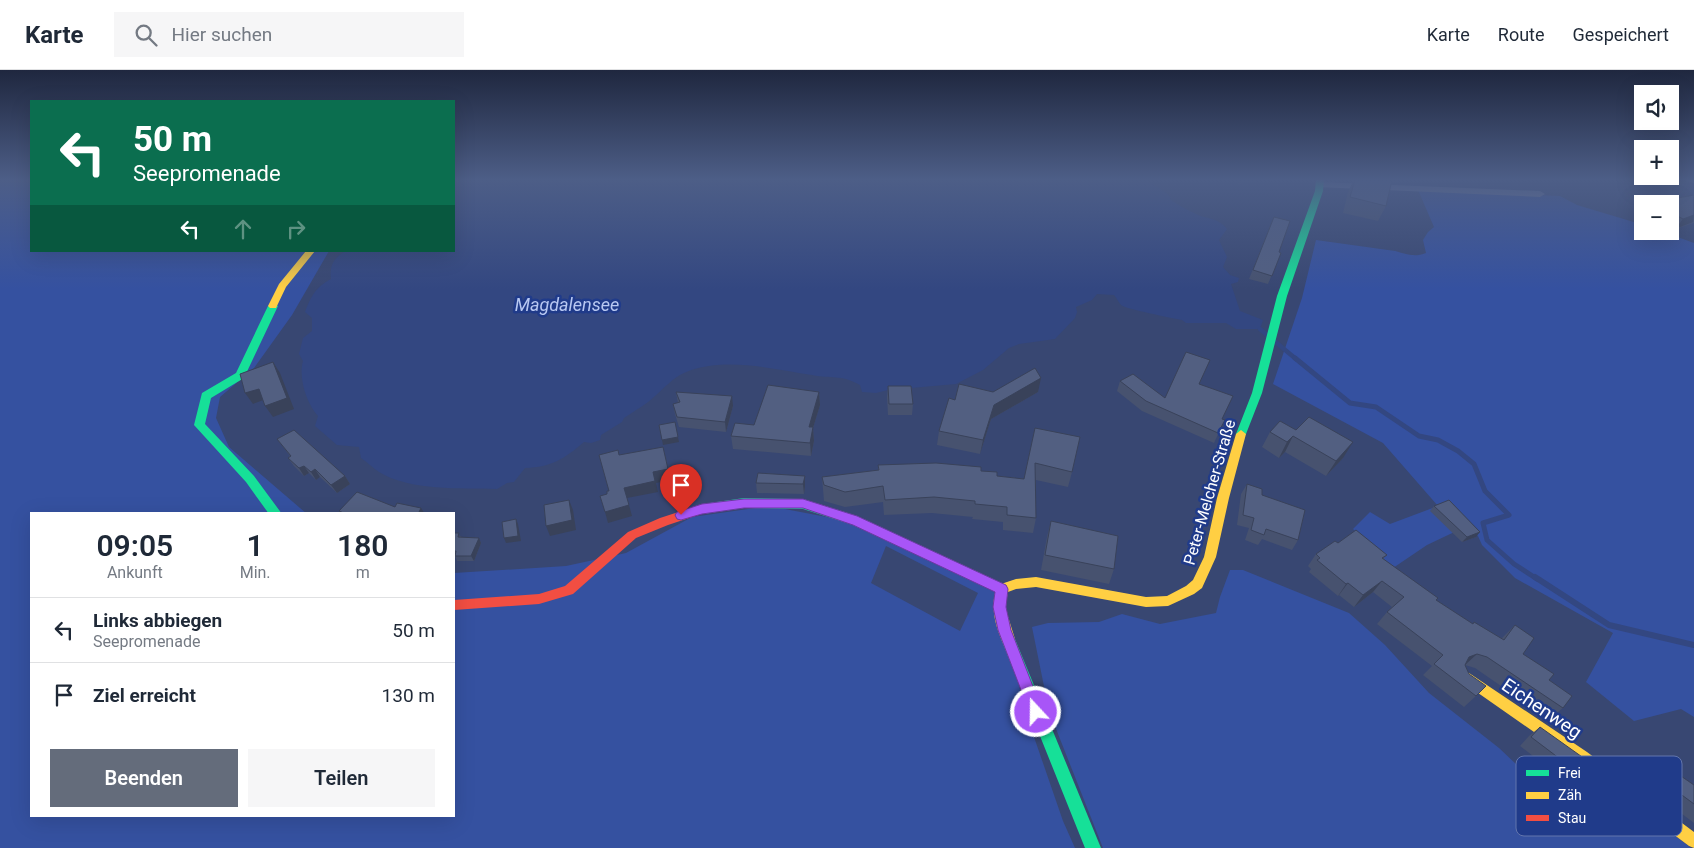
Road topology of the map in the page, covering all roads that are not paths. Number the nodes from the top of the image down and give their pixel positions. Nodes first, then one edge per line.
1 (1309, 216) edge
2 (310, 252) edge
3 (275, 512) edge
4 (1002, 589) junction
5 (455, 605) edge
6 (1466, 677) edge
7 (1581, 756) edge
8 (1682, 831) edge
9 (1694, 840) edge
10 (1093, 848) edge

1 - 4 street, Peter-Melcher-Straße
2 - 3 street
4 - 5 street
4 - 10 street
6 - 7 street, Eichenweg
8 - 9 street, Eichenweg

